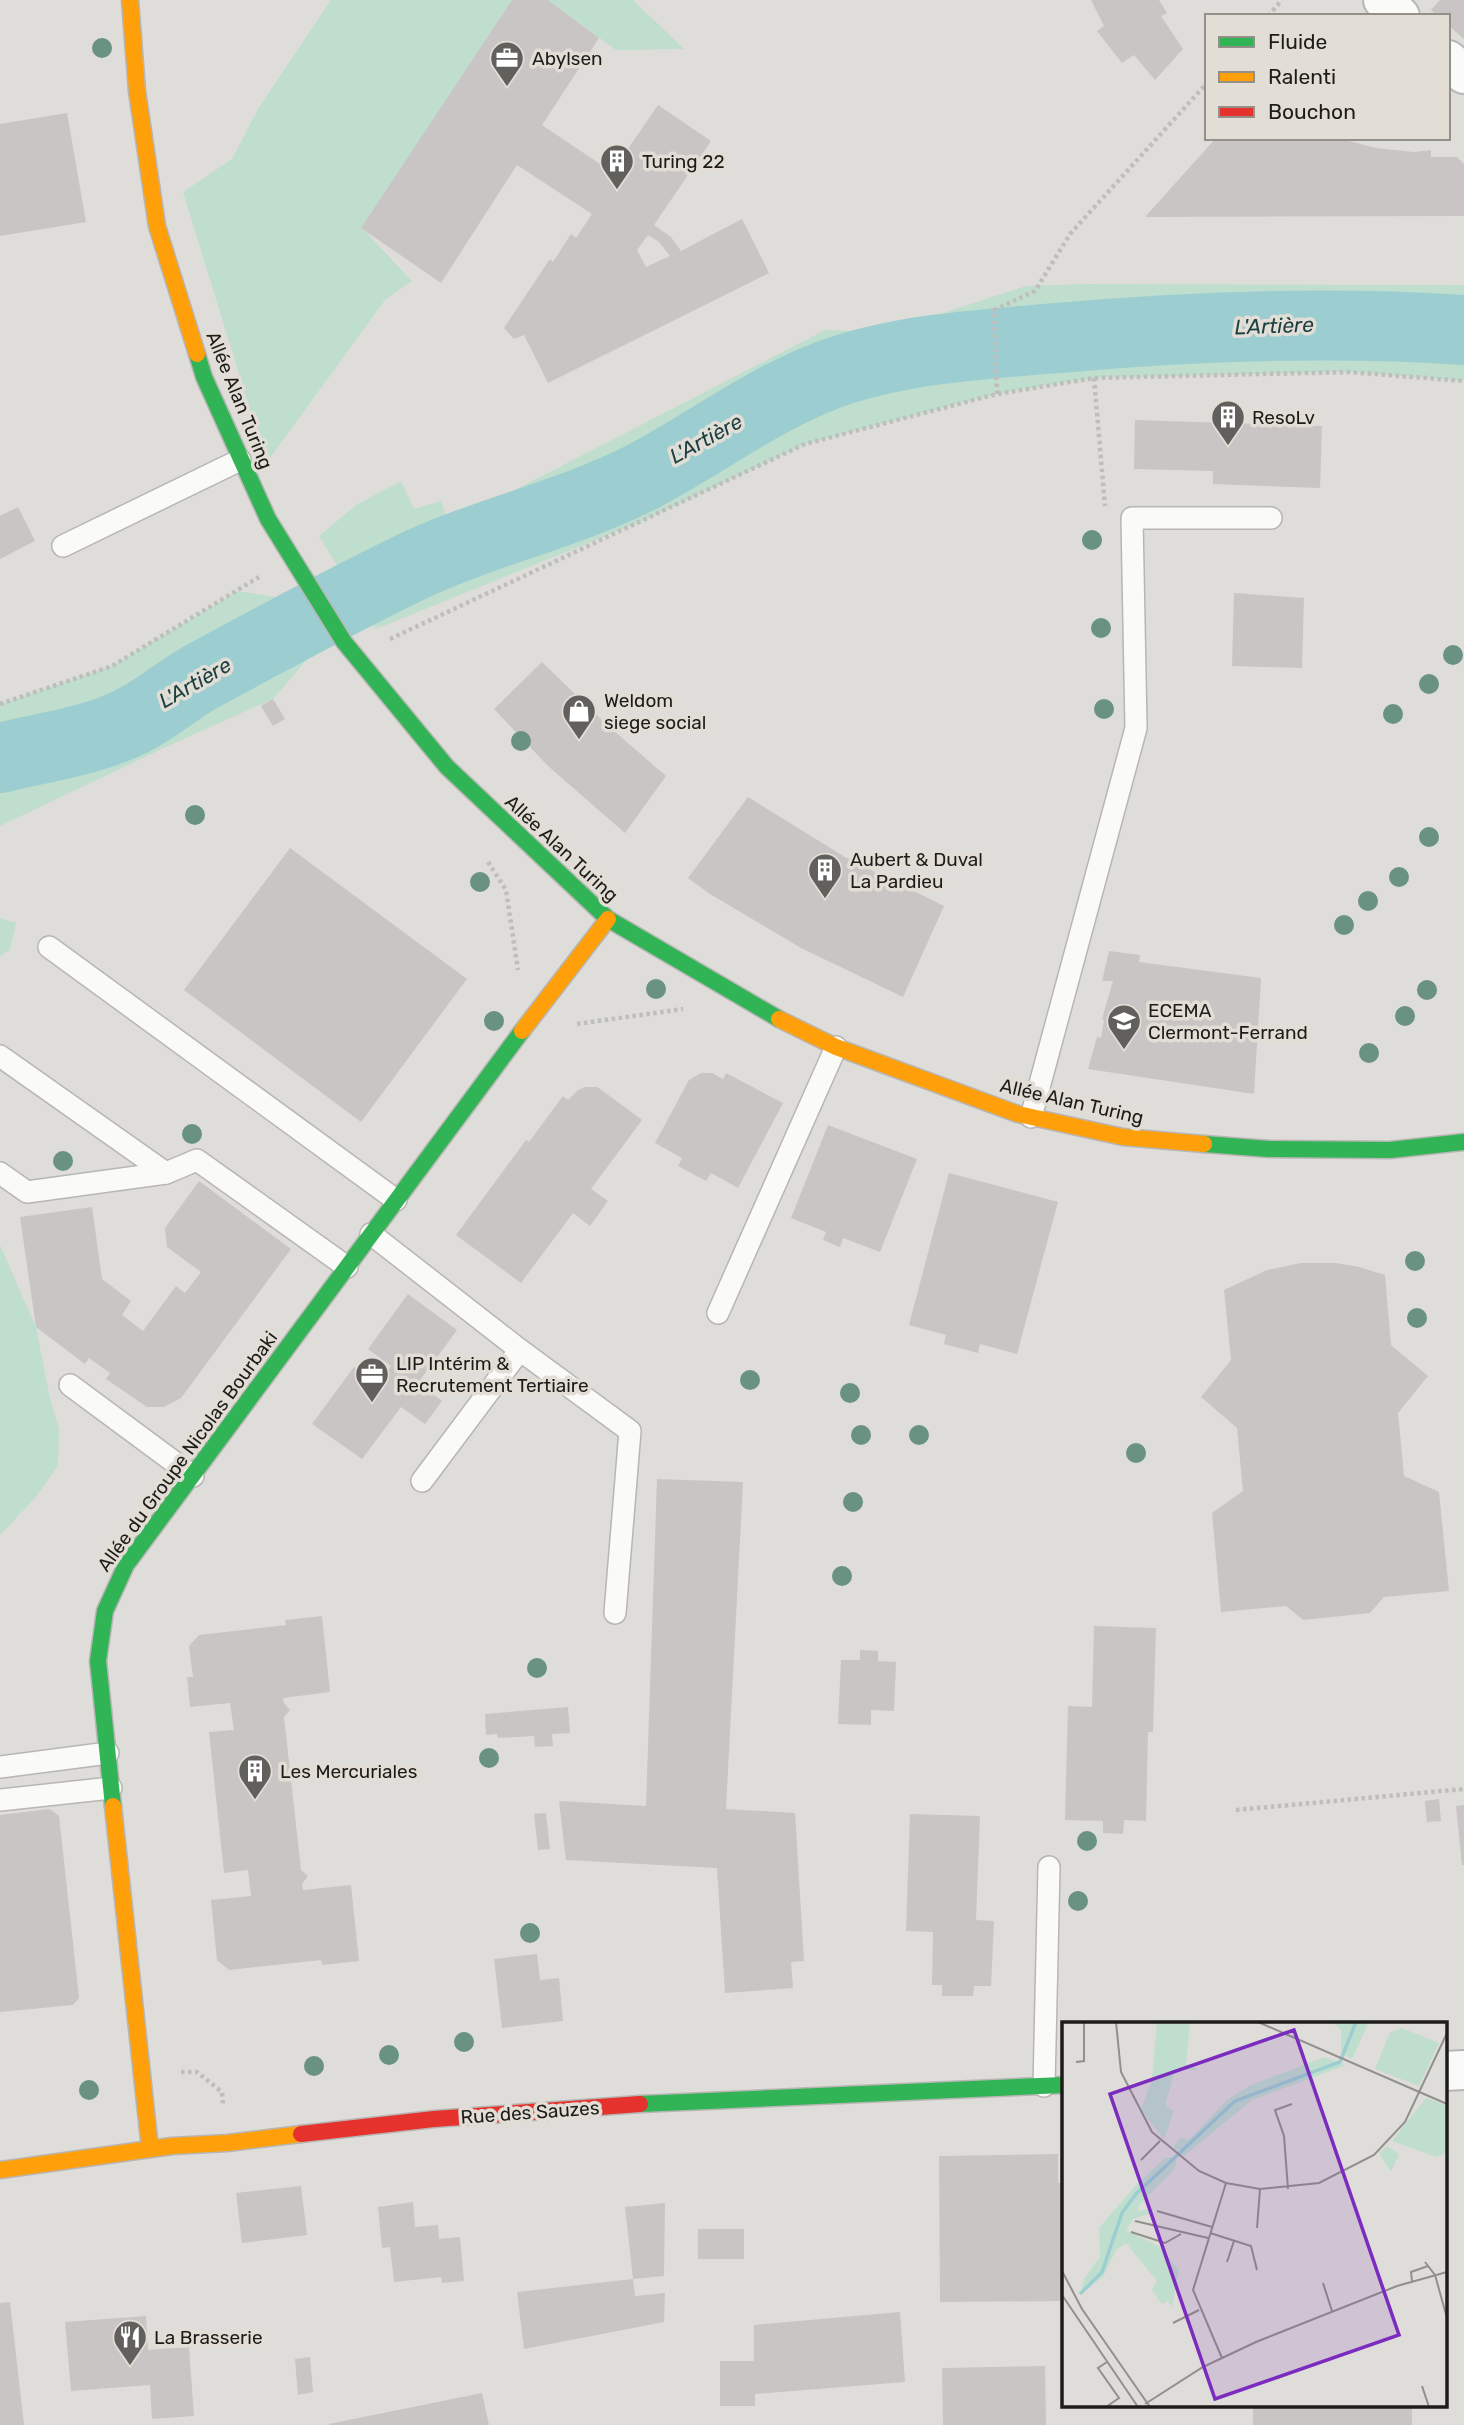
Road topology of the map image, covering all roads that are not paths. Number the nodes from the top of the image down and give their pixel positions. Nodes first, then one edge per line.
1 (130, 0) edge
2 (1383, 0) edge
3 (1398, 14) edge
4 (1450, 62) edge
5 (1464, 74) edge
6 (240, 460) junction
7 (1271, 518) dead end
8 (63, 546) dead end
9 (608, 919) junction
10 (49, 947) dead end
11 (836, 1047) junction
12 (0, 1056) edge
13 (1031, 1116) junction
14 (1464, 1142) edge
15 (0, 1173) edge
16 (166, 1173) junction
17 (397, 1200) junction
18 (371, 1234) junction
19 (347, 1267) junction
20 (718, 1313) dead end
21 (520, 1350) junction
22 (70, 1385) dead end
23 (193, 1476) junction
24 (422, 1481) dead end
25 (615, 1613) dead end
26 (108, 1753) junction
27 (0, 1767) edge
28 (111, 1788) junction
29 (0, 1800) edge
30 (1049, 1867) dead end
31 (1464, 2070) edge
32 (1446, 2071) edge
33 (1054, 2086) edge
34 (150, 2149) junction
35 (0, 2170) edge

1 - 6 street, Allée Alan Turing
2 - 3 street
4 - 5 street
6 - 8 lane
6 - 9 street, Allée Alan Turing
7 - 13 lane
9 - 11 street, Allée Alan Turing
9 - 17 street, Allée du Groupe Nicolas Bourbaki
10 - 17 lane
11 - 13 street, Allée Alan Turing
11 - 20 lane
12 - 16 lane
13 - 14 street, Allée Alan Turing
15 - 16 lane
16 - 19 lane
17 - 18 street, Allée du Groupe Nicolas Bourbaki
18 - 19 street, Allée du Groupe Nicolas Bourbaki
18 - 21 lane
19 - 23 street, Allée du Groupe Nicolas Bourbaki
21 - 24 lane
21 - 25 lane
22 - 23 lane
23 - 26 street, Allée du Groupe Nicolas Bourbaki
26 - 27 lane
26 - 28 street, Allée du Groupe Nicolas Bourbaki
28 - 29 lane
28 - 34 street, Allée du Groupe Nicolas Bourbaki
30 - 33 lane
31 - 32 street
33 - 34 street, Rue des Sauzes
34 - 35 street, Rue des Sauzes

